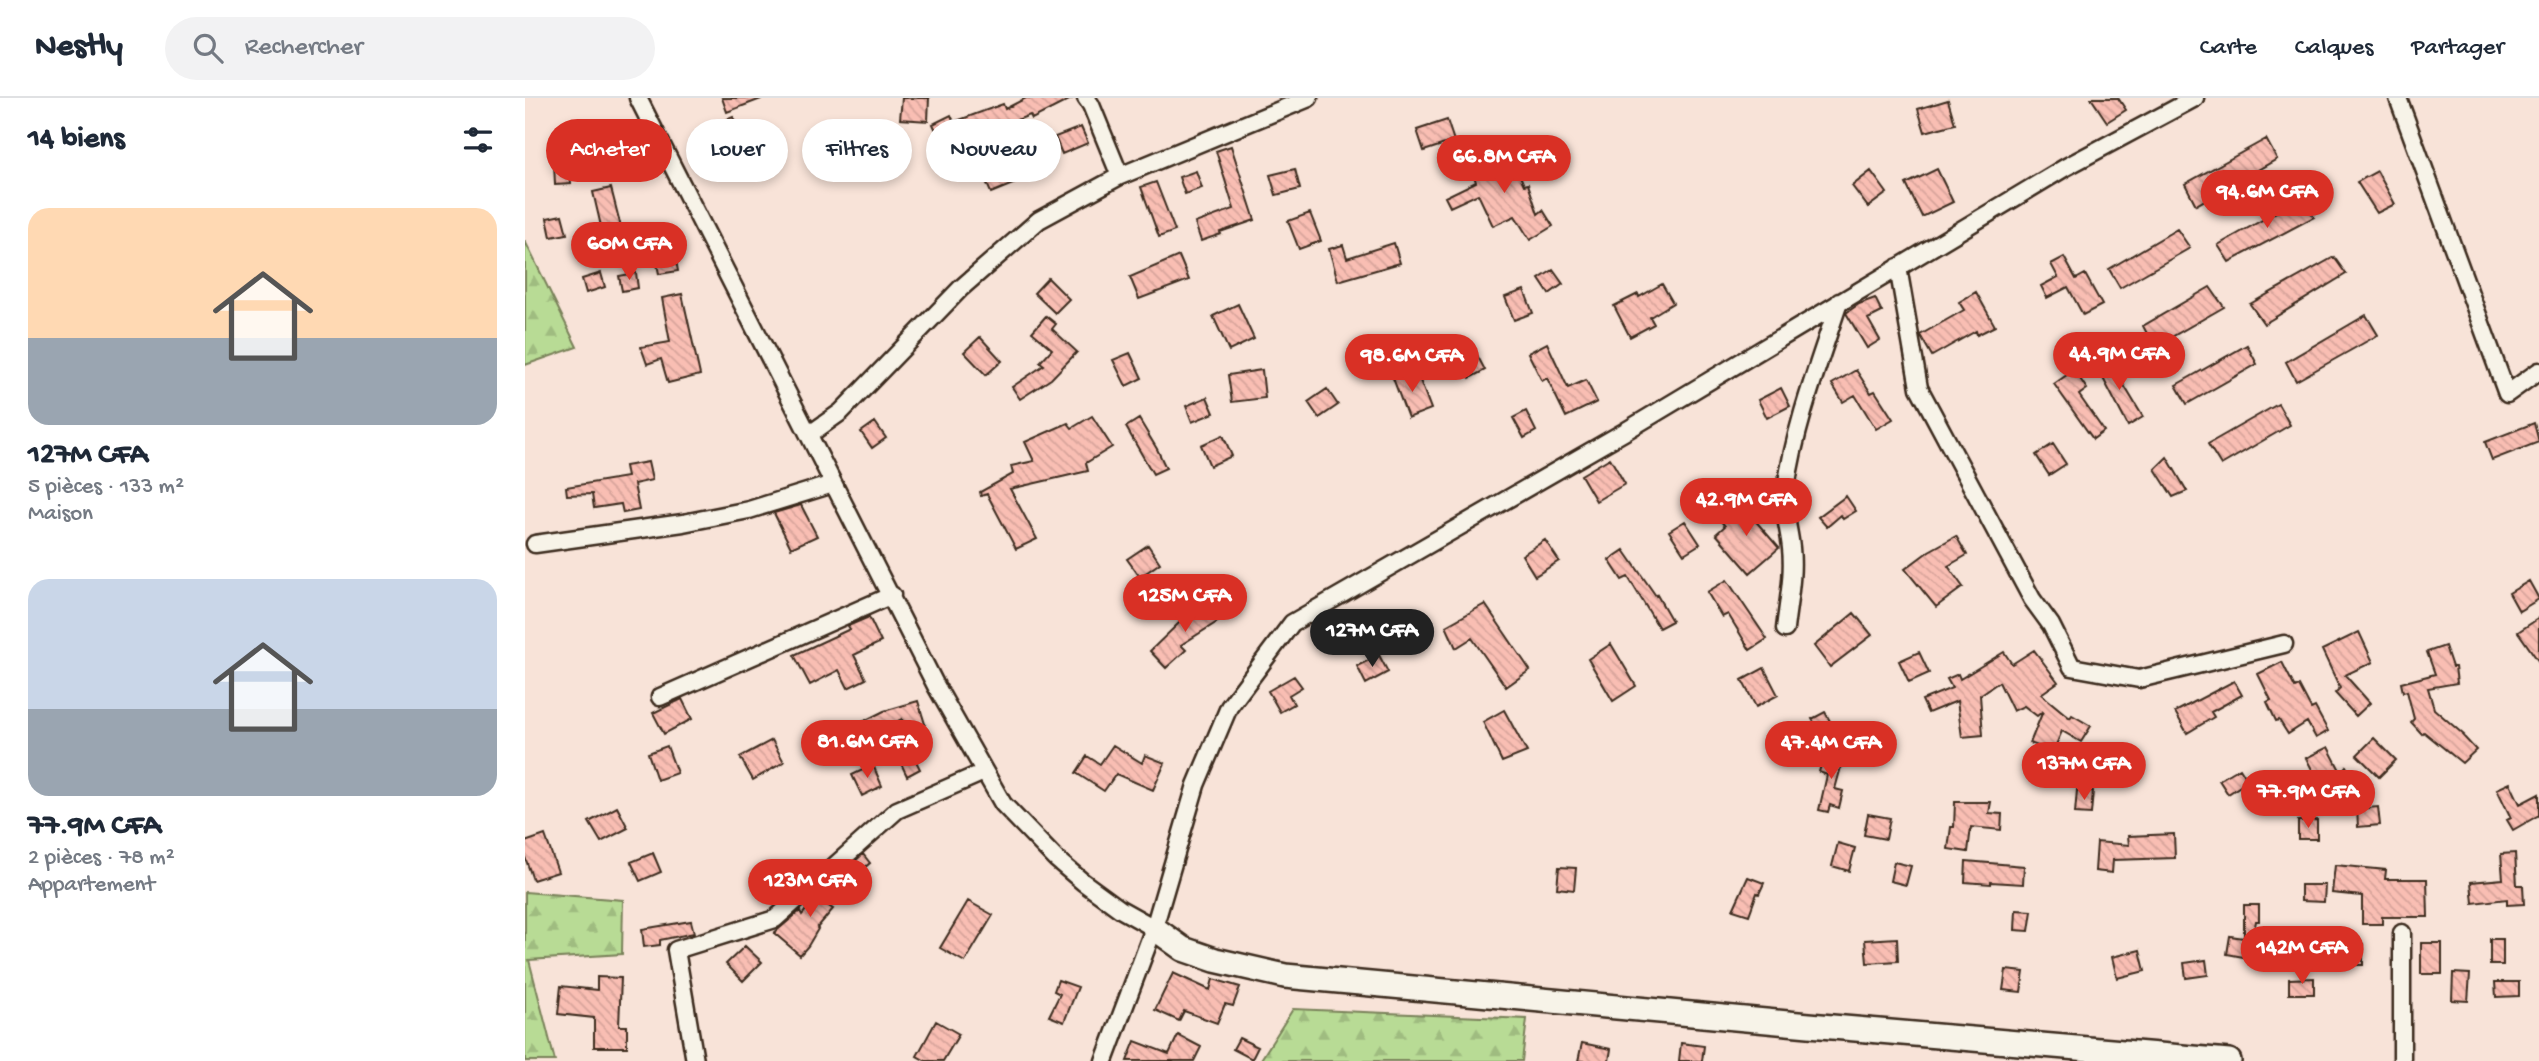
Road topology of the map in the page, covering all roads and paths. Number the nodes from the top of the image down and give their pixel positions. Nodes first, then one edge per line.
1 (638, 98) edge
2 (1086, 98) edge
3 (1310, 98) edge
4 (2195, 98) edge
5 (2398, 98) edge
6 (1120, 176) junction
7 (1898, 267) junction
8 (1839, 302) junction
9 (2539, 371) edge
10 (810, 434) junction
11 (833, 484) junction
12 (535, 544) dead end
13 (892, 595) junction
14 (1785, 629) dead end
15 (2284, 643) dead end
16 (660, 697) dead end
17 (984, 772) junction
18 (1154, 928) junction
19 (2402, 933) dead end
20 (695, 1061) edge
21 (1104, 1061) edge
22 (2229, 1061) edge
23 (2402, 1061) edge

1 - 10 street
2 - 6 street
3 - 6 street
4 - 7 street
5 - 9 street
6 - 10 street
7 - 8 street
7 - 15 street
8 - 14 street
8 - 18 street
10 - 11 street
11 - 12 street
11 - 13 street
13 - 16 street
13 - 17 street
17 - 18 street
17 - 20 street
18 - 21 street
18 - 22 street
19 - 23 street

